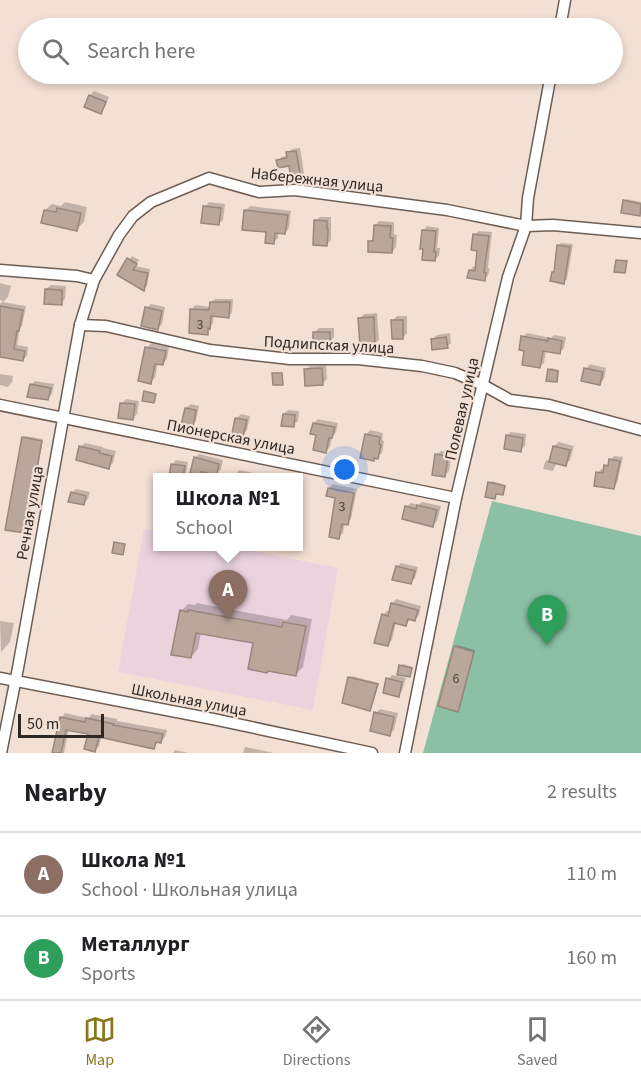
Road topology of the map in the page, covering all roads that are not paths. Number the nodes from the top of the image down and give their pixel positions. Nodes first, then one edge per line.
1 (565, 0) edge
2 (562, 18) edge
3 (549, 84) edge
4 (526, 226) junction
5 (641, 233) edge
6 (0, 270) edge
7 (94, 280) junction
8 (80, 325) junction
9 (483, 385) junction
10 (0, 405) edge
11 (63, 418) junction
12 (641, 430) edge
13 (456, 498) junction
14 (0, 678) edge
15 (15, 681) junction
16 (1, 753) edge
17 (372, 753) edge
18 (405, 753) edge

1 - 2 street
3 - 4 street, Полевая улица
4 - 5 street, Набережная улица
4 - 7 street, Набережная улица
4 - 9 street, Полевая улица
6 - 7 street
7 - 8 street, Речная улица
8 - 9 street, Подлипская улица
8 - 11 street, Речная улица
9 - 12 street, Подлипская улица
9 - 13 street, Полевая улица
10 - 11 street, Пионерская улица
11 - 13 street, Пионерская улица
11 - 15 street, Речная улица
13 - 18 street, Полевая улица
14 - 15 street, Школьная улица
15 - 16 street, Речная улица
15 - 17 street, Школьная улица

